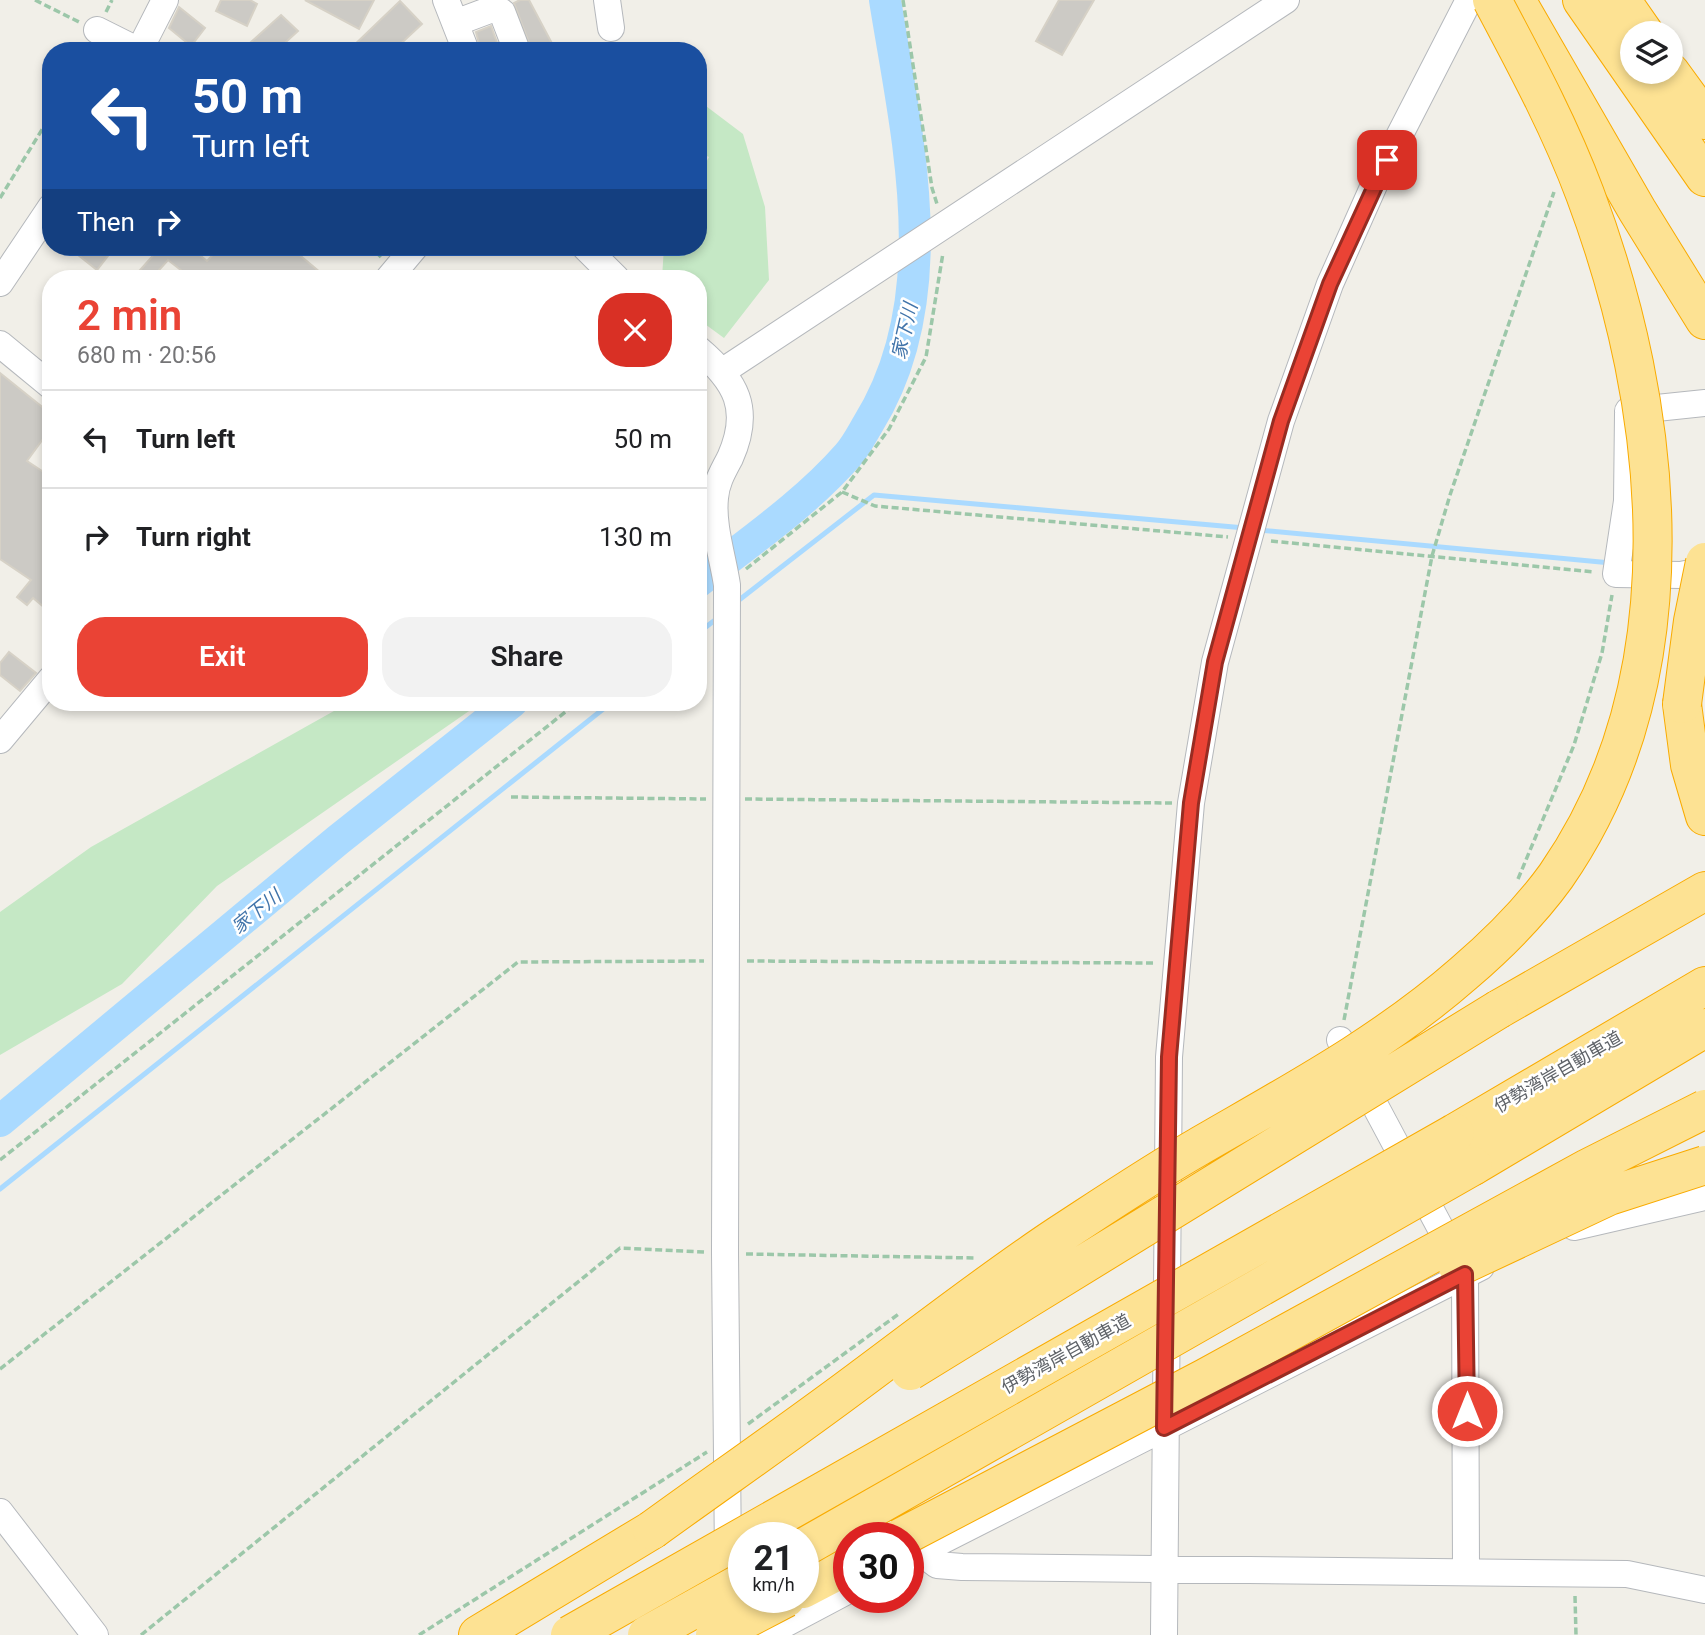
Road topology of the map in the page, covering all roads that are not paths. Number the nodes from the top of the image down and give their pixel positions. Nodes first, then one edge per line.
1 (165, 0) edge
2 (607, 0) edge
3 (1286, 0) edge
4 (1471, 0) edge
5 (1492, 0) edge
6 (1516, 0) edge
7 (1582, 0) edge
8 (1621, 0) edge
9 (450, 11) edge
10 (1636, 21) edge
11 (611, 28) dead end
12 (97, 30) road end
13 (121, 42) edge
14 (144, 42) edge
15 (462, 42) edge
16 (514, 42) edge
17 (1679, 84) edge
18 (1705, 120) edge
19 (1705, 177) edge
20 (42, 221) edge
21 (407, 256) edge
22 (594, 256) edge
23 (396, 270) edge
24 (608, 270) edge
25 (0, 284) edge
26 (1705, 320) edge
27 (0, 344) edge
28 (707, 357) edge
29 (723, 371) junction
30 (42, 379) edge
31 (1705, 403) edge
32 (1628, 411) junction
33 (1705, 562) edge
34 (1705, 570) edge
35 (42, 690) edge
36 (0, 740) edge
37 (1705, 816) edge
38 (1705, 891) edge
39 (1705, 986) edge
40 (1705, 1028) edge
41 (1340, 1040) road end
42 (1705, 1109) edge
43 (1705, 1165) edge
44 (1705, 1197) edge
45 (1465, 1274) junction
46 (1205, 1378) junction
47 (1164, 1428) junction
48 (0, 1511) edge
49 (652, 1530) junction
50 (819, 1539) edge
51 (924, 1540) edge
52 (924, 1542) edge
53 (924, 1558) edge
54 (1164, 1568) junction
55 (1466, 1570) junction
56 (728, 1590) edge
57 (1705, 1590) edge
58 (833, 1598) edge
59 (757, 1613) edge
60 (95, 1635) edge
61 (478, 1635) edge
62 (570, 1635) edge
63 (647, 1635) edge
64 (715, 1635) edge
65 (730, 1635) edge
66 (764, 1635) edge
67 (1164, 1635) edge

1 - 14 street
2 - 11 street
3 - 29 street
4 - 32 street
4 - 47 street
5 - 49 highway, bridge
6 - 26 highway
7 - 19 highway
8 - 10 highway
9 - 15 street
9 - 16 street
12 - 13 street
17 - 18 highway
20 - 25 street
21 - 23 street
22 - 24 street
27 - 30 street
28 - 29 street
29 - 65 street
31 - 32 street
32 - 34 street
33 - 37 highway, bridge
35 - 36 street
38 - 49 highway, bridge
39 - 62 highway, 伊勢湾岸自動車道, bridge
40 - 50 highway, 伊勢湾岸自動車道, bridge
41 - 45 street
42 - 46 highway, bridge
43 - 46 highway, bridge
44 - 45 street
45 - 47 street
45 - 55 street
46 - 51 highway, bridge
47 - 52 street
47 - 54 street
48 - 60 street
49 - 61 highway
53 - 54 street
54 - 55 street
54 - 67 street
55 - 57 street
56 - 63 highway, bridge
58 - 66 street
59 - 64 highway, bridge

